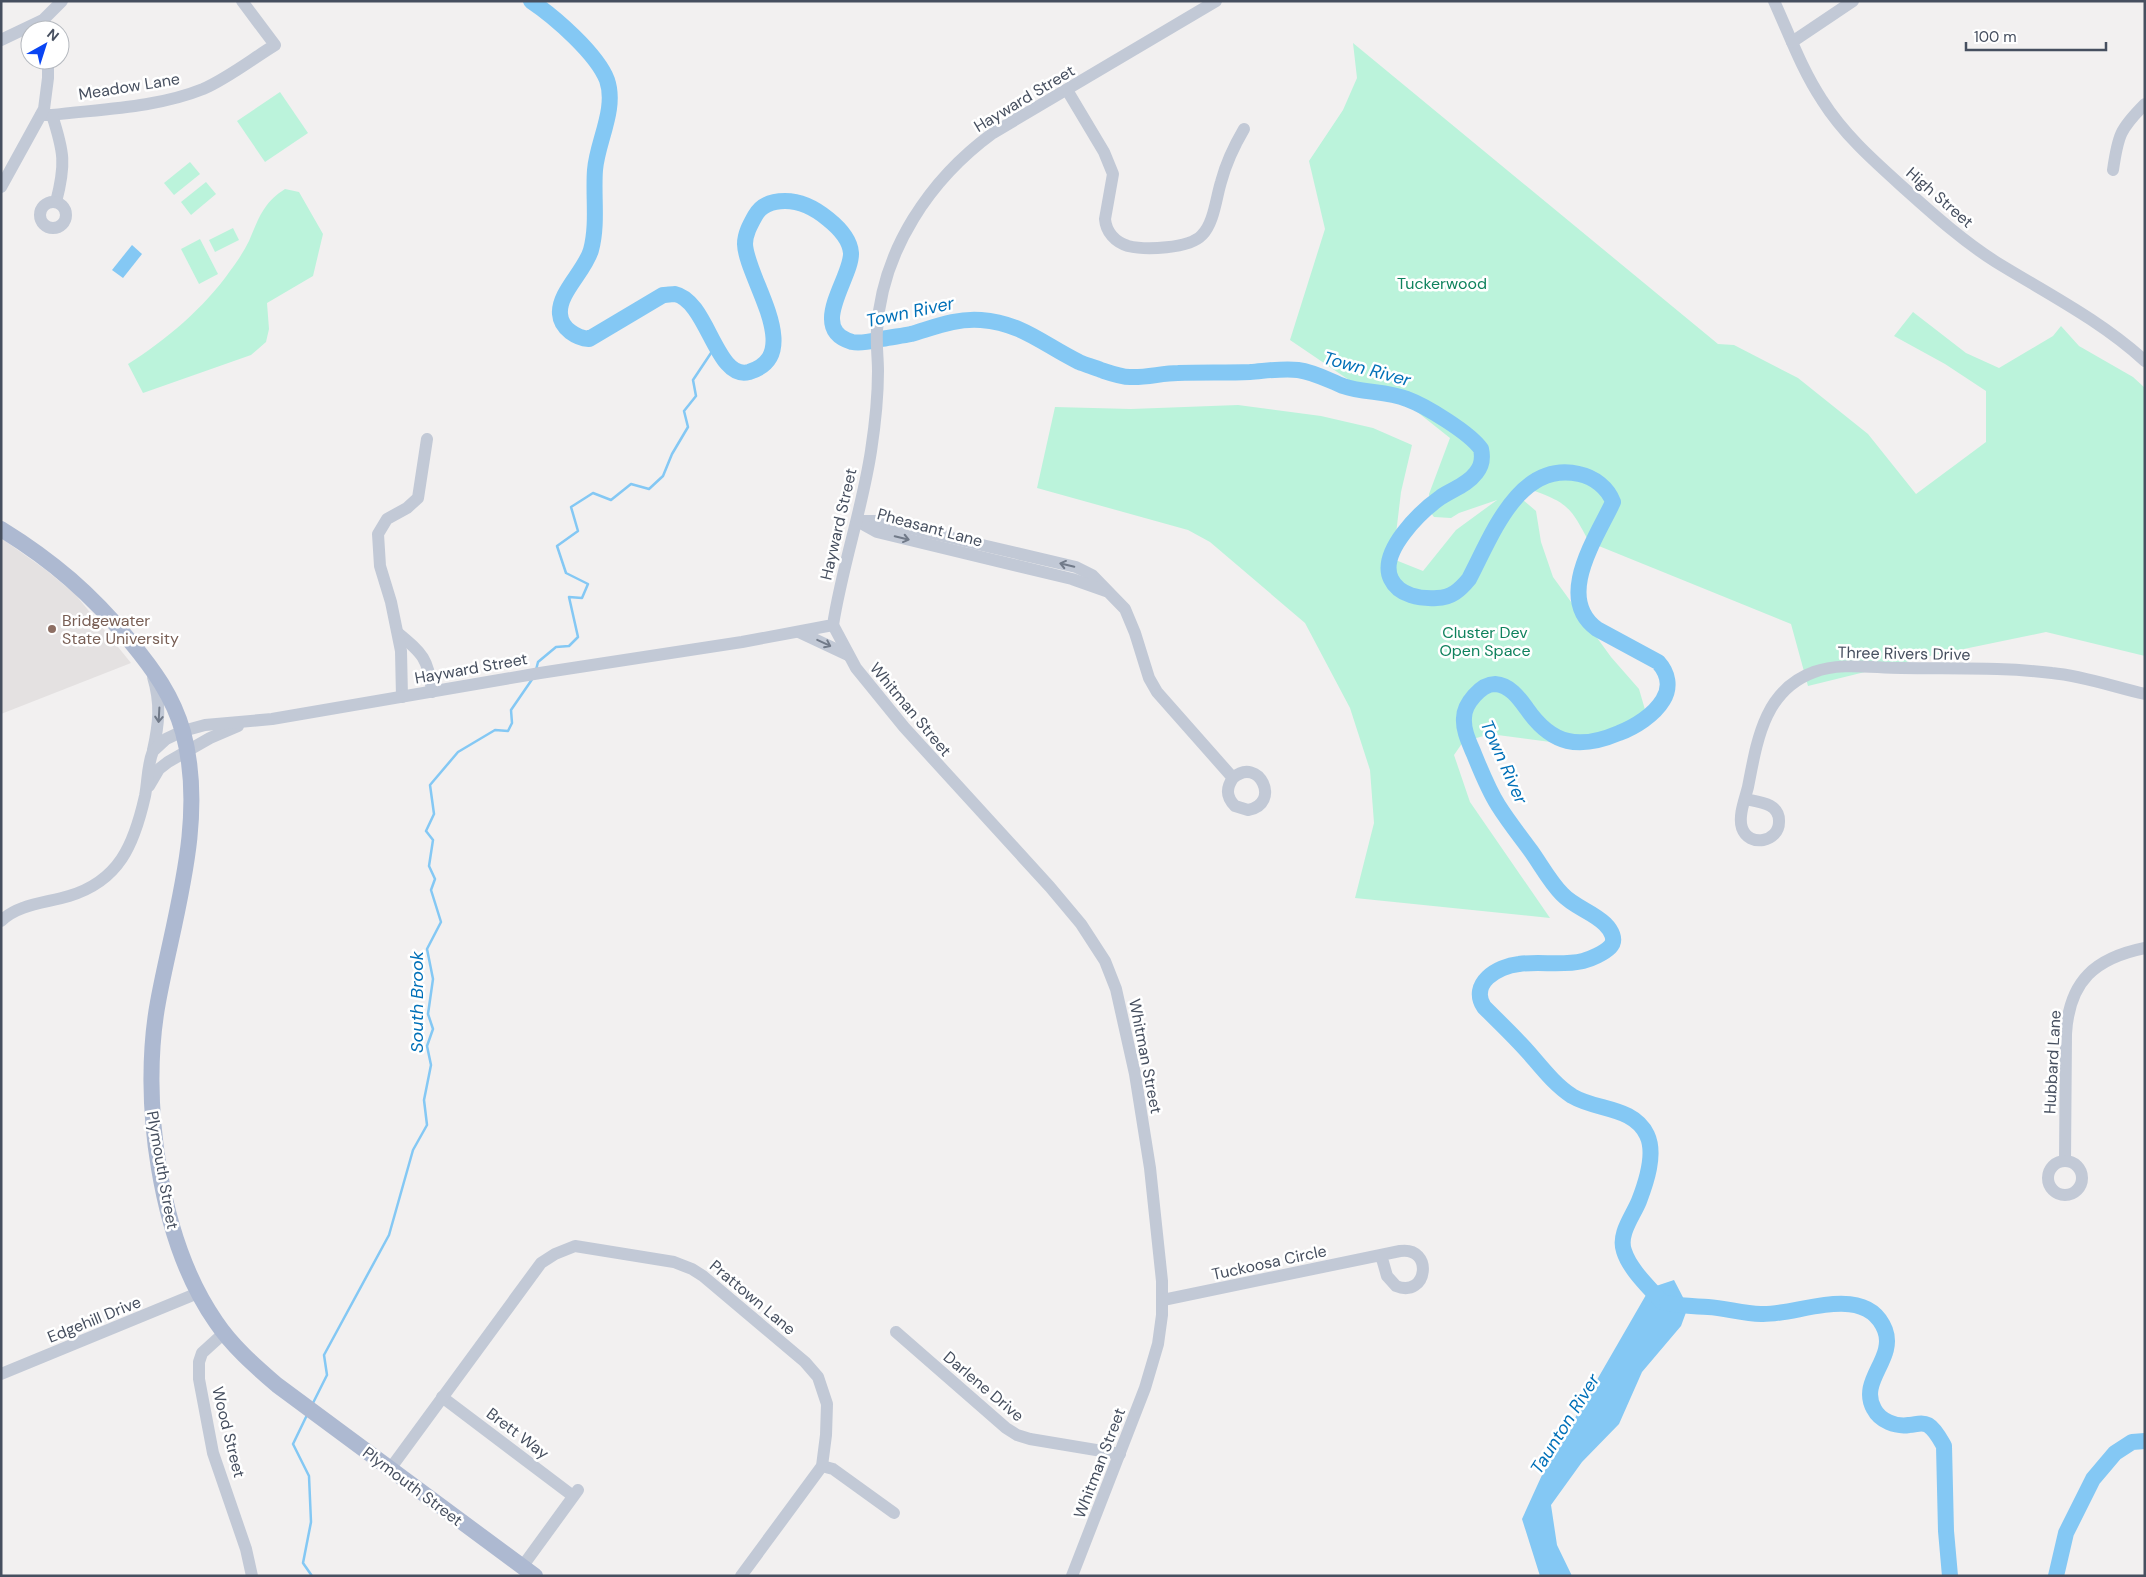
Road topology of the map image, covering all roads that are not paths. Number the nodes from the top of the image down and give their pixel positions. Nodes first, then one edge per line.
1 (62, 1) edge
2 (242, 1) edge
3 (1216, 1) edge
4 (1774, 1) edge
5 (1853, 1) edge
6 (47, 20) edge
7 (20, 33) edge
8 (1, 40) edge
9 (1792, 42) junction
10 (48, 70) edge
11 (1067, 90) junction
12 (2145, 104) edge
13 (46, 115) junction
14 (1244, 129) dead end
15 (2113, 170) dead end
16 (1, 187) edge
17 (56, 202) dead end
18 (2139, 353) edge
19 (2145, 361) edge
20 (427, 439) dead end
21 (857, 521) junction
22 (1, 530) edge
23 (833, 625) junction
24 (799, 632) junction
25 (398, 634) junction
26 (848, 655) junction
27 (152, 667) junction
28 (432, 692) junction
29 (2145, 694) edge
30 (402, 697) junction
31 (247, 723) junction
32 (183, 731) junction
33 (188, 752) junction
34 (148, 767) junction
35 (1233, 778) dead end
36 (145, 794) junction
37 (1746, 798) dead end
38 (1, 921) edge
39 (2145, 948) edge
40 (2065, 1161) dead end
41 (1381, 1255) dead end
42 (198, 1293) junction
43 (1163, 1300) junction
44 (896, 1332) dead end
45 (224, 1333) junction
46 (1, 1374) edge
47 (442, 1397) junction
48 (1120, 1454) junction
49 (822, 1466) junction
50 (390, 1469) junction
51 (894, 1513) dead end
52 (528, 1571) edge
53 (252, 1576) edge
54 (741, 1576) edge
55 (1072, 1576) edge

1 - 6 street
2 - 13 street, Meadow Lane
3 - 11 street, Hayward Street
4 - 9 street, High Street
5 - 9 street
7 - 8 street
9 - 18 street, High Street
10 - 13 street
11 - 14 street
11 - 21 street, Hayward Street
12 - 15 street
13 - 16 street
13 - 17 street
18 - 19 street, High Street
20 - 25 street
21 - 23 street, Hayward Street
21 - 35 street, Pheasant Lane
22 - 27 main road, Plymouth Street
23 - 24 street, Hayward Street
23 - 26 street, Whitman Street
24 -> 26 street
24 - 28 street, Hayward Street
25 - 28 street
25 - 30 street
26 - 43 street, Whitman Street
27 - 32 main road, Plymouth Street
27 -> 34 street
28 - 30 street, Hayward Street
29 - 37 street, Three Rivers Drive
30 - 31 street, Hayward Street
31 - 32 street, Hayward Street
31 - 33 street, Hayward Street
32 - 33 main road, Plymouth Street
32 - 34 street, Hayward Street
33 - 36 street, Hayward Street
33 - 42 main road, Plymouth Street
34 - 36 street
36 - 38 street
39 - 40 street, Hubbard Lane
41 - 43 street, Tuckoosa Circle
42 - 45 main road, Plymouth Street
42 - 46 street, Edgehill Drive
43 - 48 street, Whitman Street
44 - 48 street, Darlene Drive
45 - 50 main road, Plymouth Street
45 - 53 street, Wood Street
47 - 49 street, Prattown Lane
47 - 50 street, Prattown Lane
47 - 52 street, Brett Way
48 - 55 street, Whitman Street
49 - 51 street
49 - 54 street, Prattown Lane
50 - 52 main road, Plymouth Street

